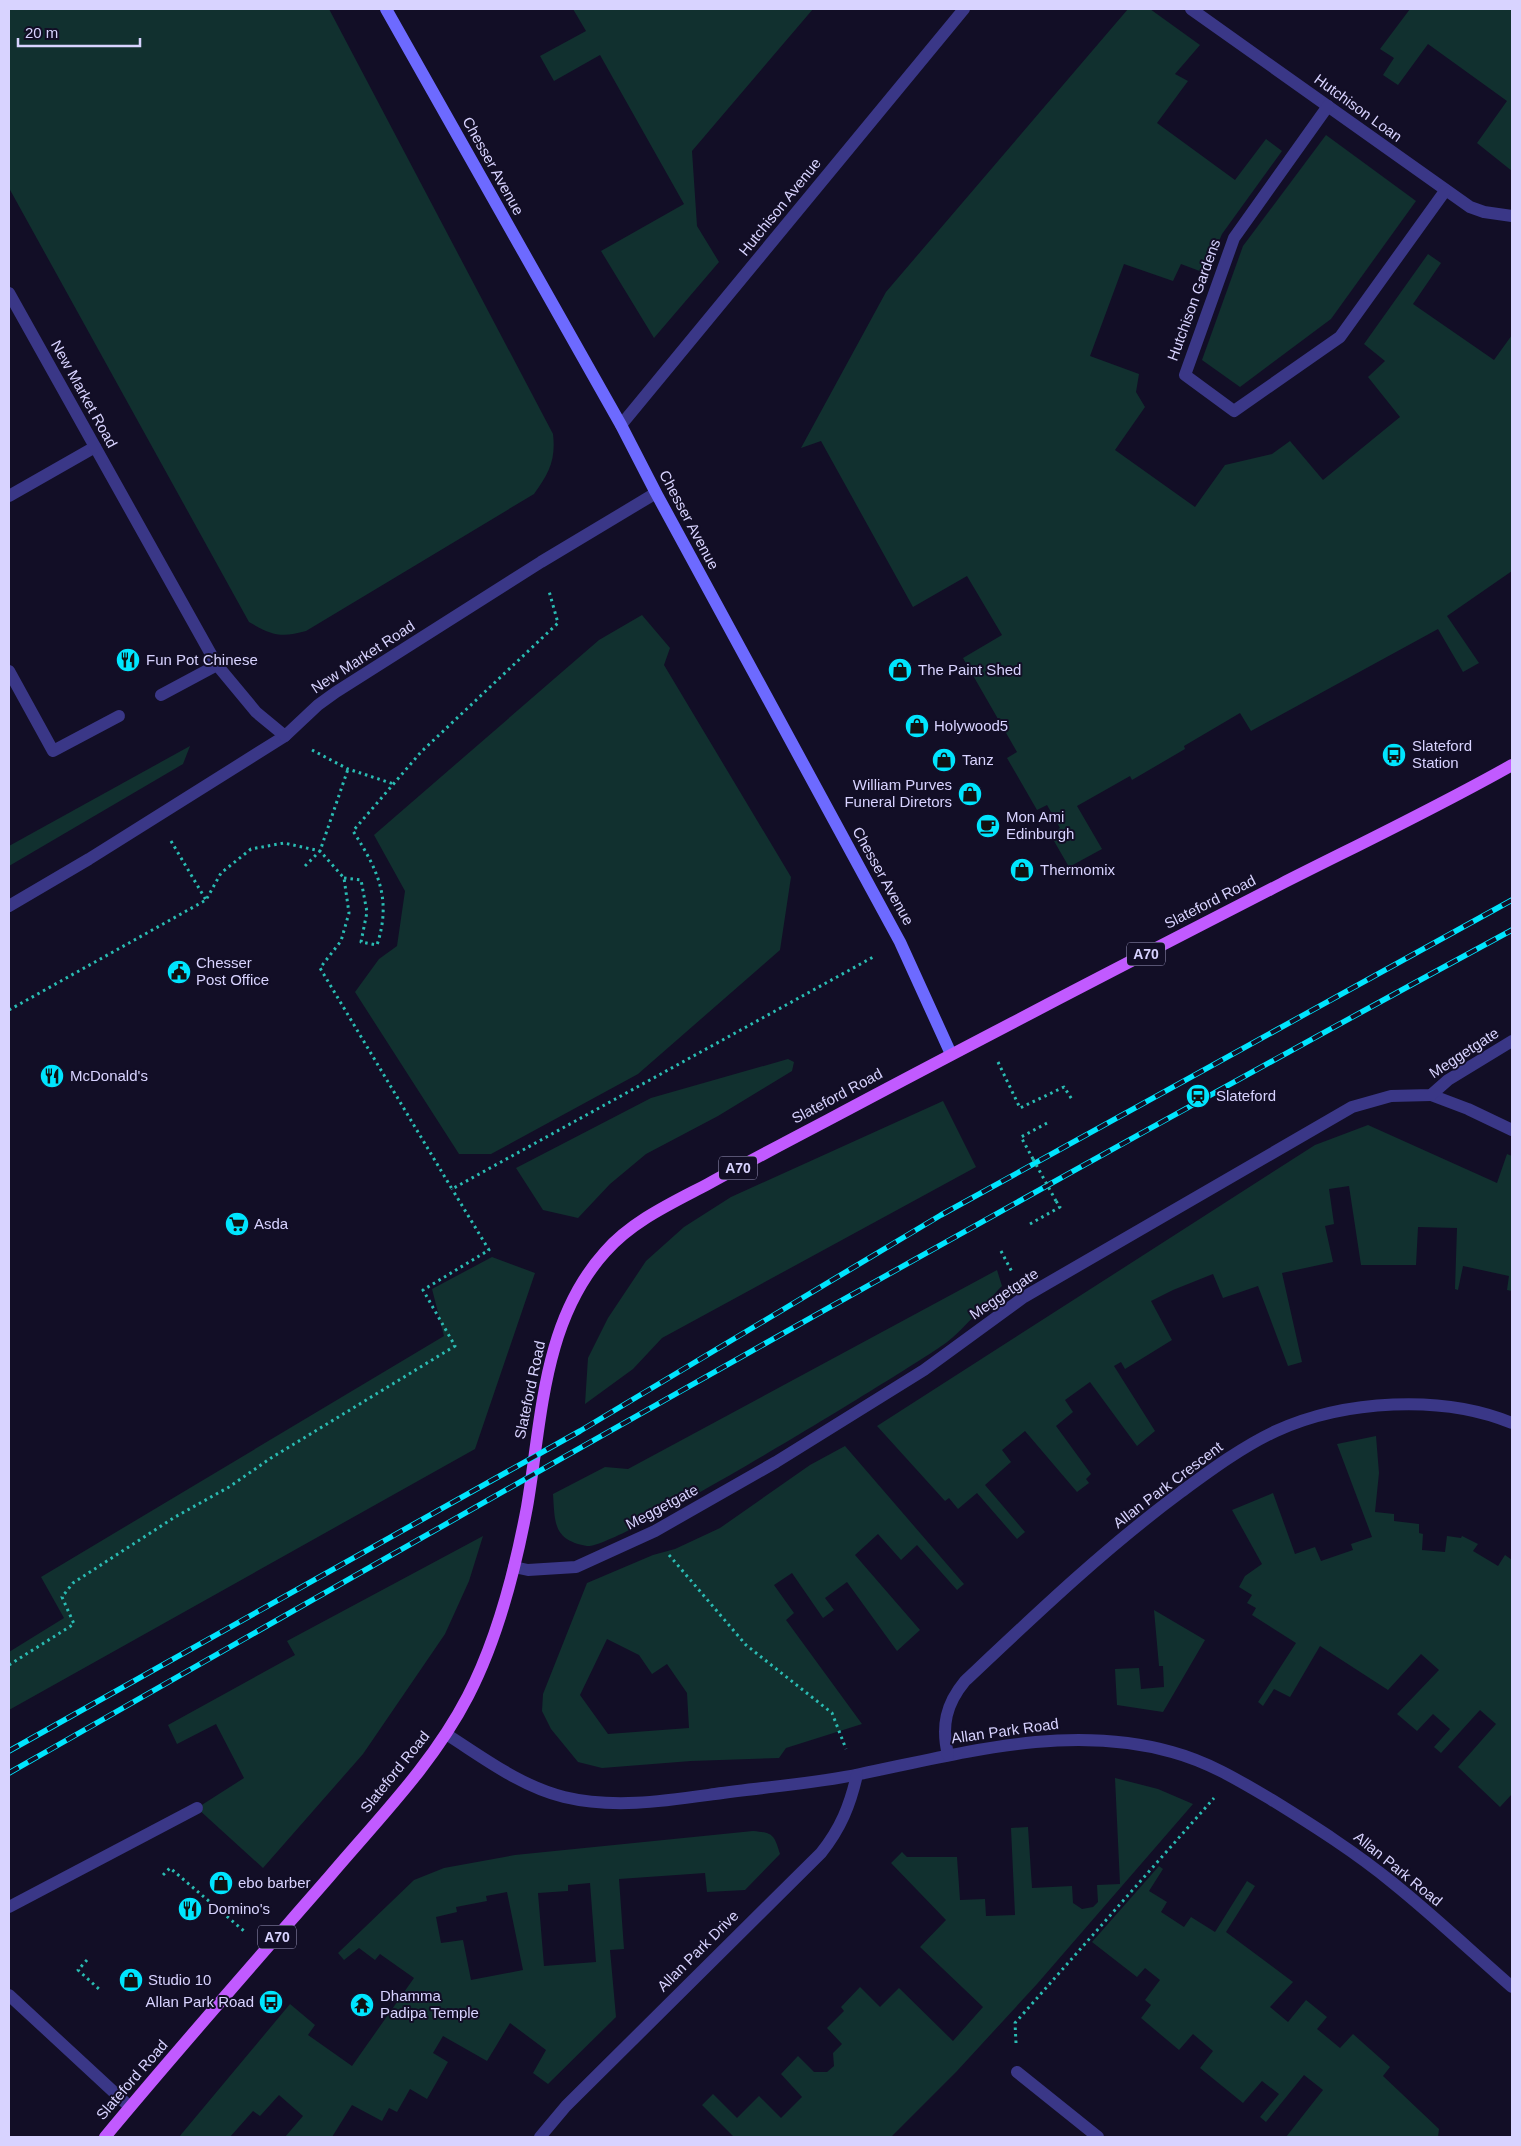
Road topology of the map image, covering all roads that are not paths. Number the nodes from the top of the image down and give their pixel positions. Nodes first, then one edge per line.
1 (386, 9) edge
2 (964, 9) edge
3 (1192, 9) edge
4 (1328, 106) junction
5 (1445, 191) junction
6 (1512, 216) edge
7 (9, 293) edge
8 (621, 425) junction
9 (95, 447) junction
10 (656, 493) junction
11 (9, 496) edge
12 (217, 665) junction
13 (9, 671) edge
14 (161, 695) dead end
15 (119, 716) dead end
16 (286, 736) junction
17 (1512, 766) edge
18 (9, 906) edge
19 (1512, 1041) edge
20 (951, 1054) junction
21 (1431, 1095) junction
22 (1512, 1130) edge
23 (1512, 1423) edge
24 (514, 1567) junction
25 (446, 1734) junction
26 (948, 1755) junction
27 (857, 1775) junction
28 (197, 1808) dead end
29 (9, 1907) edge
30 (1512, 1987) edge
31 (9, 1996) edge
32 (1017, 2072) road end
33 (130, 2107) junction
34 (105, 2137) edge
35 (540, 2137) edge
36 (1098, 2137) edge

1 - 8 street, Chesser Avenue
2 - 8 street, Hutchison Avenue
3 - 4 street, Hutchison Loan
4 - 5 street, Hutchison Loan
4 - 5 street, Hutchison Gardens
5 - 6 street, Hutchison Loan
7 - 9 street, New Market Road
8 - 10 street, Chesser Avenue
9 - 11 street
9 - 12 street, New Market Road
10 - 16 street, New Market Road
10 - 20 street, Chesser Avenue
12 - 14 street
12 - 16 street, New Market Road
13 - 15 street
16 - 18 street
17 - 20 main road, Slateford Road / A70
19 - 21 street, Meggetgate
20 - 24 main road, Slateford Road / A70
21 - 22 street
21 - 24 street, Meggetgate
23 - 26 street, Allan Park Crescent
24 - 25 main road, Slateford Road / A70
25 - 27 street, Allan Park Road
25 - 33 main road, Slateford Road / A70
26 - 27 street, Allan Park Road
26 - 30 street, Allan Park Road
27 - 35 street, Allan Park Drive
28 - 29 street
31 - 33 street
32 - 36 street
33 - 34 main road, Slateford Road / A70

